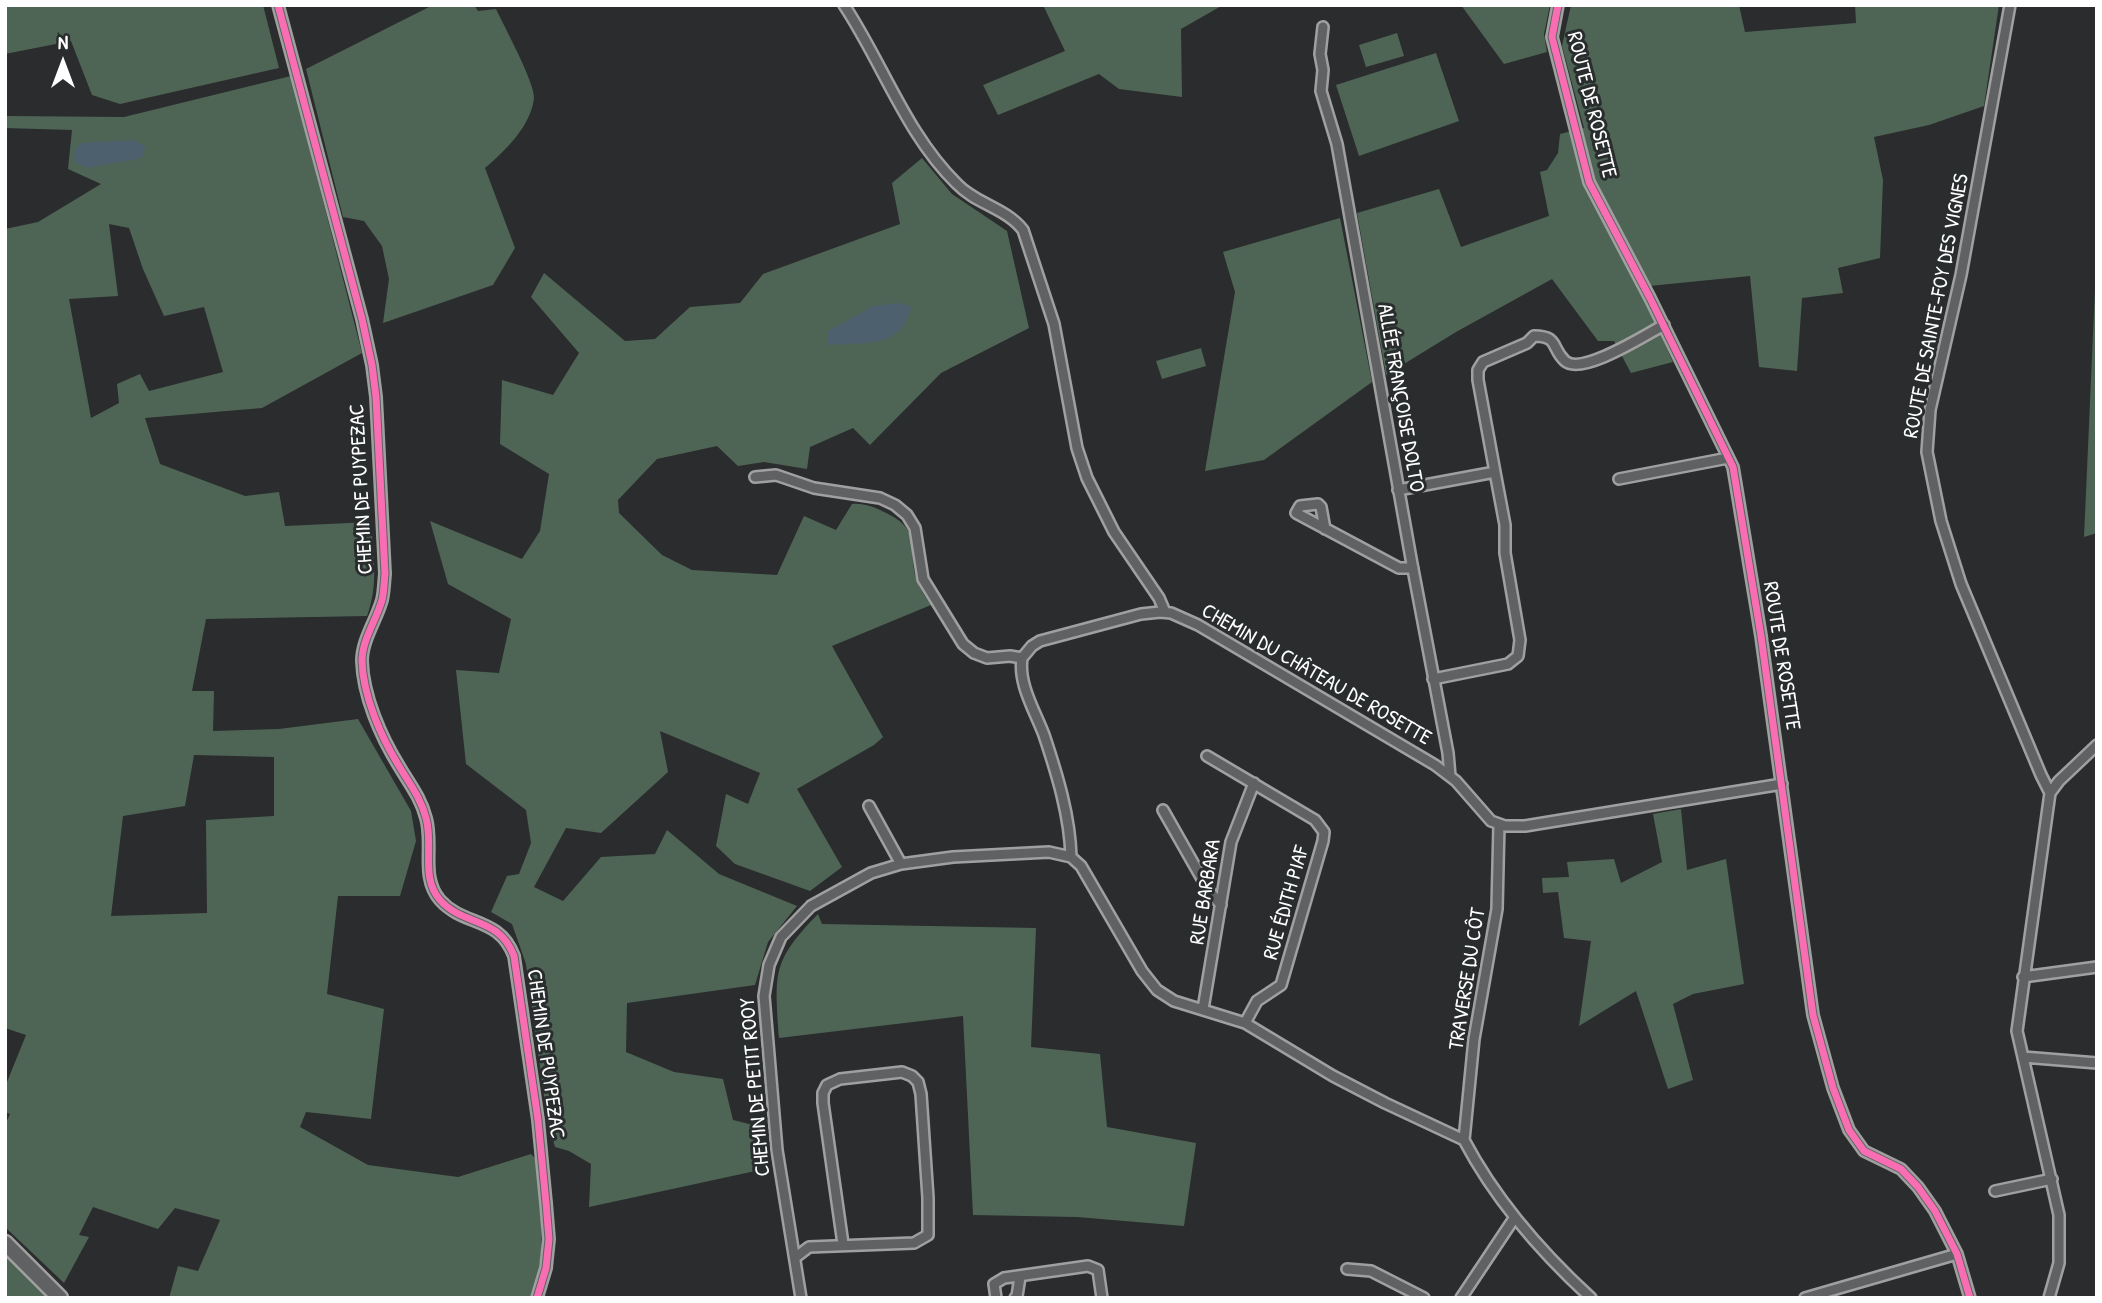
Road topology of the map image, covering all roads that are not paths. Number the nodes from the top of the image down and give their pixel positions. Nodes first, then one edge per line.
1 (278, 5) edge
2 (844, 5) edge
3 (1558, 5) edge
4 (2010, 5) edge
5 (1323, 27) dead end
6 (1664, 325) junction
7 (1728, 458) junction
8 (1495, 472) junction
9 (755, 477) dead end
10 (1619, 480) dead end
11 (1398, 490) junction
12 (1325, 530) dead end
13 (1413, 568) junction
14 (1165, 612) junction
15 (1022, 658) junction
16 (1433, 679) junction
17 (2097, 745) edge
18 (1207, 756) dead end
19 (1450, 776) junction
20 (1254, 783) junction
21 (1782, 784) junction
22 (2050, 793) junction
23 (869, 806) dead end
24 (1163, 810) dead end
25 (1499, 824) junction
26 (1071, 857) junction
27 (901, 864) junction
28 (1221, 905) junction
29 (2097, 967) edge
30 (2024, 977) junction
31 (1203, 1009) junction
32 (1245, 1023) junction
33 (2023, 1057) junction
34 (2097, 1063) edge
35 (1464, 1140) junction
36 (2052, 1180) junction
37 (1995, 1191) dead end
38 (1515, 1217) junction
39 (5, 1243) edge
40 (843, 1244) junction
41 (1957, 1254) junction
42 (796, 1257) junction
43 (1347, 1269) dead end
44 (1020, 1277) junction
45 (60, 1298) edge
46 (537, 1298) edge
47 (801, 1298) edge
48 (996, 1298) edge
49 (1015, 1298) edge
50 (1102, 1298) edge
51 (1424, 1298) edge
52 (1461, 1298) edge
53 (1591, 1298) edge
54 (1805, 1298) edge
55 (1970, 1298) edge
56 (2049, 1298) edge

1 - 46 street, CHEMIN DE PUYPEZAC
2 - 14 street
3 - 6 street, ROUTE DE ROSETTE
4 - 22 street, ROUTE DE SAINTE-FOY DES VIGNES
5 - 11 street, ALLÉE FRANÇOISE DOLTO
6 - 7 street, ROUTE DE ROSETTE
6 - 8 street
7 - 10 street
7 - 21 street, ROUTE DE ROSETTE
8 - 11 street
8 - 16 street
9 - 15 street
11 - 13 street, ALLÉE FRANÇOISE DOLTO
12 - 13 street
13 - 16 street, ALLÉE FRANÇOISE DOLTO
14 - 15 street
14 - 19 street, CHEMIN DU CHÂTEAU DE ROSETTE
15 - 26 street
16 - 19 street, ALLÉE FRANÇOISE DOLTO
17 - 22 street
18 - 20 street, RUE ÉDITH PIAF
19 - 25 street, CHEMIN DU CHÂTEAU DE ROSETTE
20 - 28 street, RUE BARBARA
20 - 32 street, RUE ÉDITH PIAF
21 - 25 street
21 - 41 street, ROUTE DE ROSETTE
22 - 30 street
23 - 27 street
24 - 28 street
25 - 35 street, TRAVERSE DU CÔT
26 - 27 street, CHEMIN DE PETIT ROOY
26 - 31 street
27 - 42 street, CHEMIN DE PETIT ROOY
28 - 31 street, RUE BARBARA
29 - 30 street
30 - 33 street
31 - 32 street
32 - 35 street
33 - 34 street
33 - 36 street
35 - 38 street
36 - 37 street
36 - 56 street
38 - 52 street
38 - 53 street
39 - 45 main road
40 - 40 street
40 - 42 street
41 - 54 street
41 - 55 street, ROUTE DE ROSETTE
42 - 47 street, CHEMIN DE PETIT ROOY
43 - 51 street
44 - 48 street
44 - 49 street
44 - 50 street

